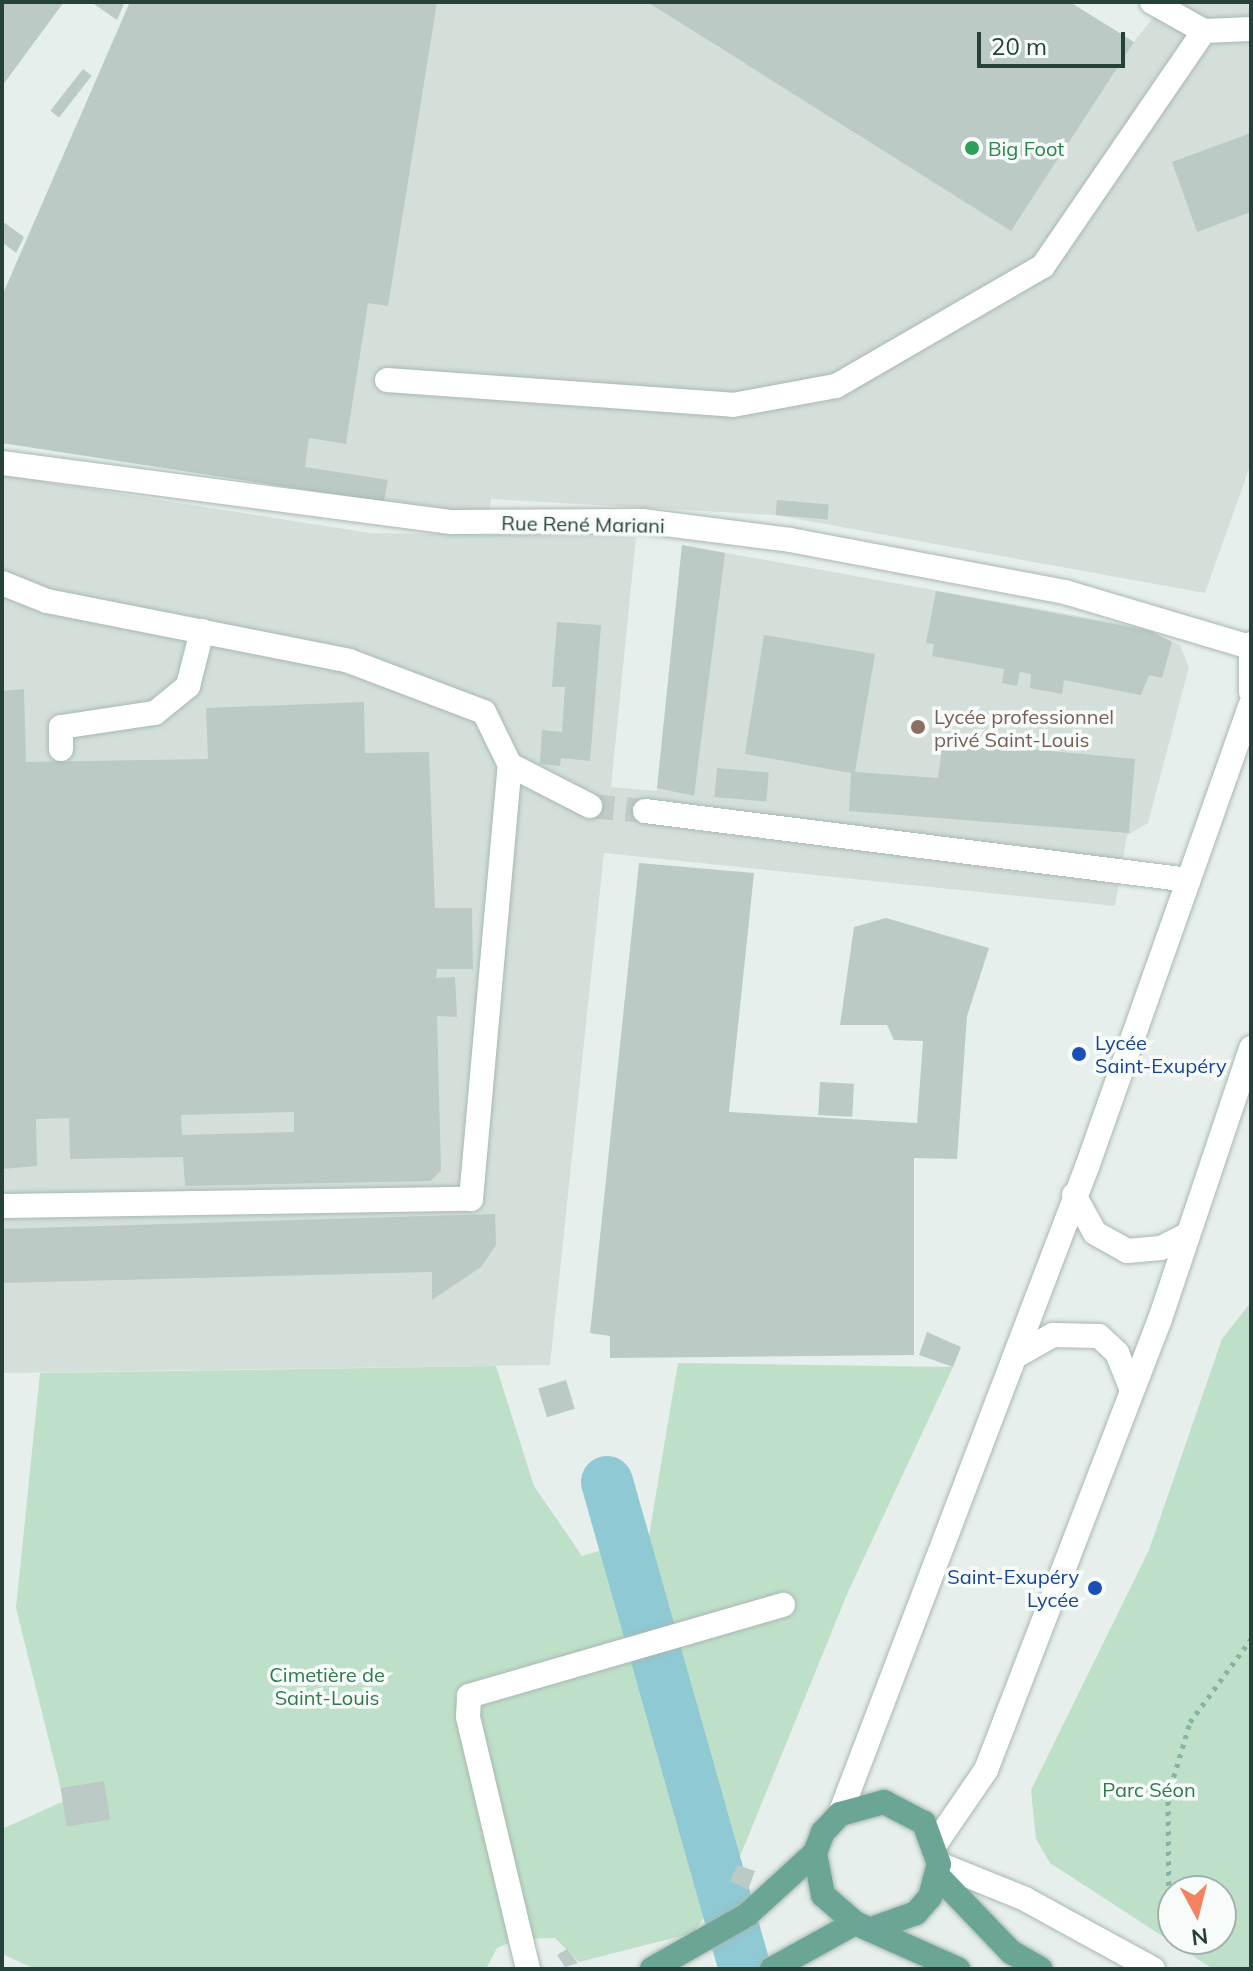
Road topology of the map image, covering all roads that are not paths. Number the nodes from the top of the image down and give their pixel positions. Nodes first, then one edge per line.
1 (1152, 2) edge
2 (1251, 29) edge
3 (1204, 31) junction
4 (387, 380) dead end
5 (2, 463) edge
6 (2, 583) edge
7 (202, 631) junction
8 (1250, 645) edge
9 (1251, 692) edge
10 (1251, 705) edge
11 (61, 749) dead end
12 (510, 765) junction
13 (590, 806) tunnel mouth
14 (645, 811) tunnel mouth
15 (1189, 880) junction
16 (1251, 1048) edge
17 (1074, 1195) junction
18 (2, 1206) edge
19 (1188, 1234) junction
20 (1016, 1356) junction
21 (1132, 1390) junction
22 (783, 1605) dead end
23 (840, 1814) junction
24 (815, 1853) junction
25 (938, 1861) junction
26 (866, 1925) junction
27 (528, 1969) edge
28 (652, 1969) edge
29 (772, 1969) edge
30 (958, 1969) edge
31 (1040, 1969) edge
32 (1153, 1969) edge

1 - 3 street
2 - 3 street
3 - 4 street
5 - 8 street, Rue René Mariani
6 - 7 street
7 - 11 street
7 - 12 street
8 - 9 street
10 - 15 street
12 - 13 street
12 - 18 street
14 - 15 street
15 - 17 street
16 - 19 street
17 - 19 street
17 - 20 street
19 - 21 street
20 - 21 street
20 - 23 street
21 - 25 street
22 - 27 street
23 - 24 main road
23 - 25 main road
24 - 26 main road
24 - 28 main road
25 - 26 main road
25 - 31 main road
25 - 32 street
26 - 29 main road
26 - 30 main road

